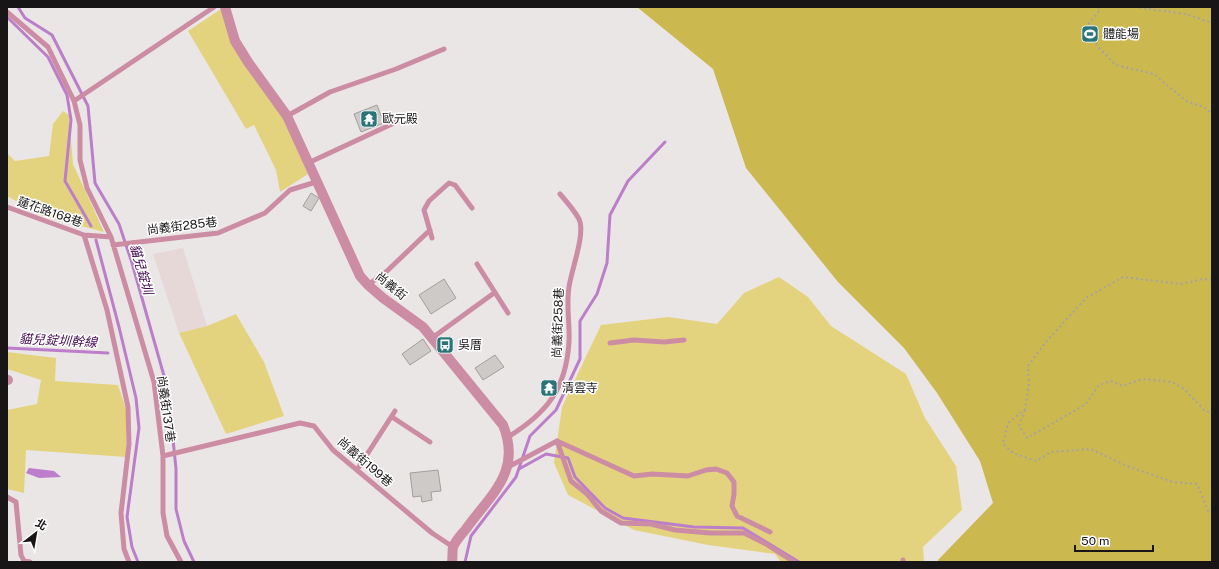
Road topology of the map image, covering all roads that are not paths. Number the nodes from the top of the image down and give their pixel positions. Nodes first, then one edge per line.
1 (214, 7) edge
2 (225, 7) edge
3 (7, 12) edge
4 (444, 49) dead end
5 (74, 101) junction
6 (287, 116) junction
7 (407, 116) dead end
8 (308, 162) junction
9 (316, 182) junction
10 (560, 194) dead end
11 (7, 207) edge
12 (472, 208) dead end
13 (430, 230) junction
14 (84, 235) junction
15 (111, 237) junction
16 (432, 238) dead end
17 (113, 245) junction
18 (477, 264) dead end
19 (368, 285) junction
20 (494, 293) junction
21 (508, 313) dead end
22 (432, 338) junction
23 (684, 340) dead end
24 (610, 343) dead end
25 (395, 411) dead end
26 (392, 417) junction
27 (508, 437) junction
28 (557, 441) junction
29 (430, 442) dead end
30 (163, 456) junction
31 (511, 465) junction
32 (356, 470) junction
33 (7, 497) edge
34 (770, 532) dead end
35 (453, 547) junction
36 (30, 562) edge
37 (129, 562) edge
38 (181, 562) edge
39 (453, 562) edge
40 (794, 562) edge

1 - 5 lane
2 - 6 street, 尚義街
3 - 5 lane, 尚義街137巷
4 - 6 lane
5 - 15 lane, 尚義街137巷
6 - 8 street, 尚義街
7 - 8 lane
8 - 9 street, 尚義街
9 - 17 lane, 尚義街285巷
9 - 19 street, 尚義街
10 - 27 lane, 尚義街258巷
11 - 14 lane, 蓮花路168巷
12 - 13 lane
13 - 16 lane
13 - 19 lane
14 - 15 lane, 蓮花路168巷
14 - 37 lane
15 - 17 lane, 尚義街137巷
17 - 30 lane, 尚義街137巷
18 - 20 lane
19 - 22 street, 尚義街
20 - 21 lane
20 - 22 lane
22 - 27 street, 尚義街
23 - 24 lane
25 - 26 lane
26 - 29 lane
26 - 32 lane
27 - 31 street, 尚義街
28 - 31 lane
28 - 34 lane
28 - 40 lane
30 - 32 lane, 尚義街199巷
30 - 38 lane, 尚義街137巷
31 - 35 street, 尚義街
32 - 35 lane, 尚義街199巷
33 - 36 lane
35 - 39 street

